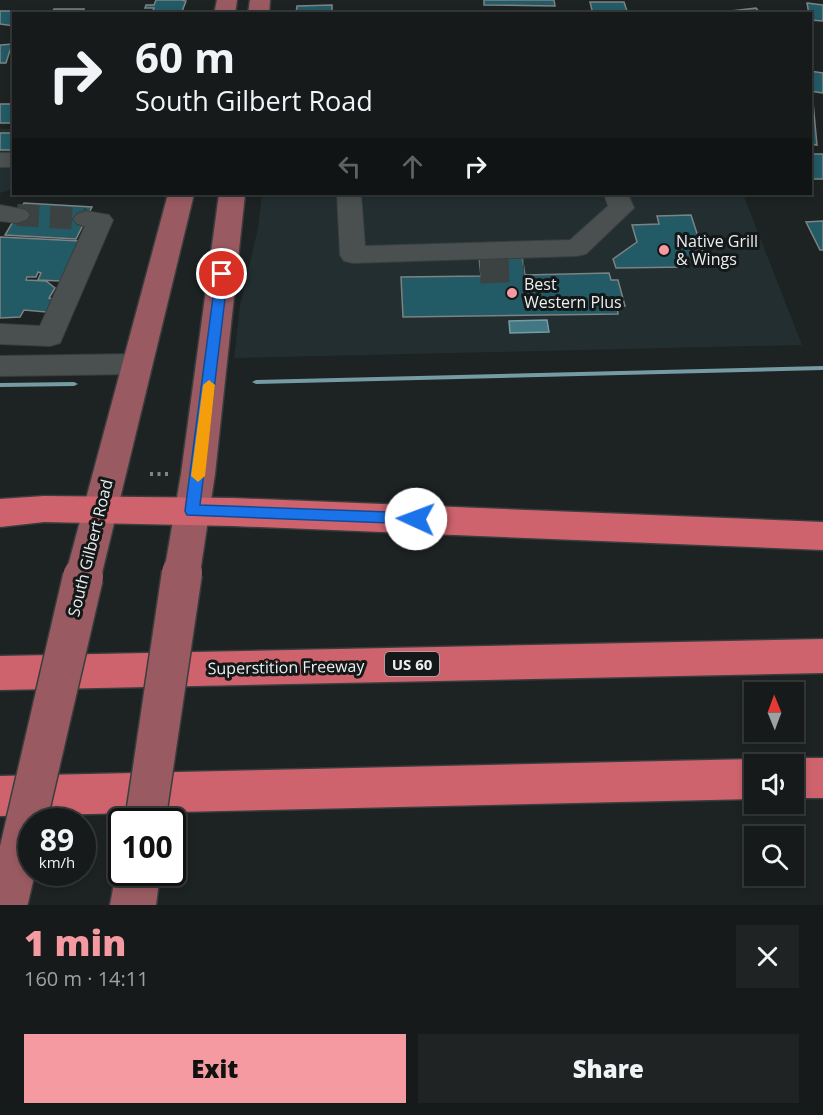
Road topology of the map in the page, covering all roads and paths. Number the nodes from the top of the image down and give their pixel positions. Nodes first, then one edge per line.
1 (181, 195) edge
2 (232, 195) edge
3 (349, 195) edge
4 (616, 195) edge
5 (86, 219) dead end
6 (558, 250) junction
7 (434, 253) junction
8 (524, 267) tunnel mouth
9 (480, 269) tunnel mouth
10 (0, 334) edge
11 (137, 364) junction
12 (0, 366) edge
13 (150, 474) dead end
14 (176, 474) dead end
15 (99, 510) junction
16 (192, 511) junction
17 (0, 513) edge
18 (823, 536) edge
19 (823, 656) edge
20 (0, 673) edge
21 (804, 778) edge
22 (823, 778) edge
23 (744, 779) edge
24 (0, 796) edge
25 (147, 808) edge
26 (136, 886) edge
27 (7, 905) edge
28 (133, 905) edge

1 - 11 main road, South Gilbert Road
2 - 16 main road
3 - 7 lane
4 - 6 lane
5 - 10 lane
6 - 7 lane
6 - 8 lane
7 - 9 lane
11 - 12 lane
11 - 15 main road, South Gilbert Road
13 - 14 path
15 - 16 highway
15 - 17 highway
15 - 27 main road, South Gilbert Road, bridge
16 - 18 highway
16 - 25 main road, bridge
19 - 20 highway, Superstition Freeway / US 60
21 - 22 highway
23 - 24 highway
26 - 28 main road

